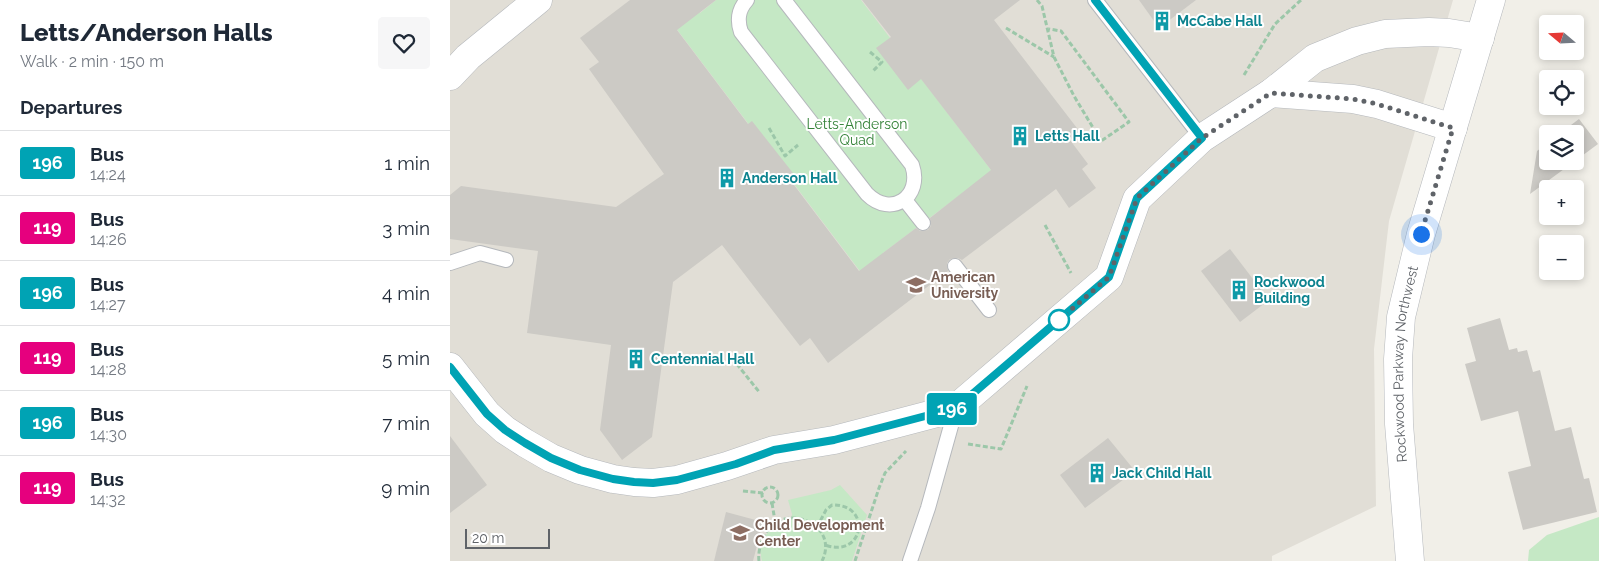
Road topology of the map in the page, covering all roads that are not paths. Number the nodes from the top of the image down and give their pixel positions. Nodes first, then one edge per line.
1 (538, 0) edge
2 (747, 0) edge
3 (784, 0) edge
4 (1095, 0) edge
5 (1491, 0) edge
6 (1480, 38) junction
7 (450, 76) edge
8 (1271, 93) junction
9 (1453, 128) junction
10 (1202, 138) junction
11 (905, 200) junction
12 (923, 223) dead end
13 (506, 260) dead end
14 (450, 263) edge
15 (955, 266) dead end
16 (989, 310) dead end
17 (450, 367) edge
18 (956, 408) junction
19 (915, 557) edge
20 (1410, 561) edge

1 - 7 street
2 - 11 lane
3 - 11 lane
4 - 10 lane
5 - 6 street, Rockwood Parkway Northwest
6 - 8 street
6 - 9 street, Rockwood Parkway Northwest
8 - 9 street
8 - 10 street
9 - 20 street, Rockwood Parkway Northwest
10 - 18 street
11 - 12 lane
13 - 14 lane
15 - 16 lane
17 - 18 street
18 - 19 lane

